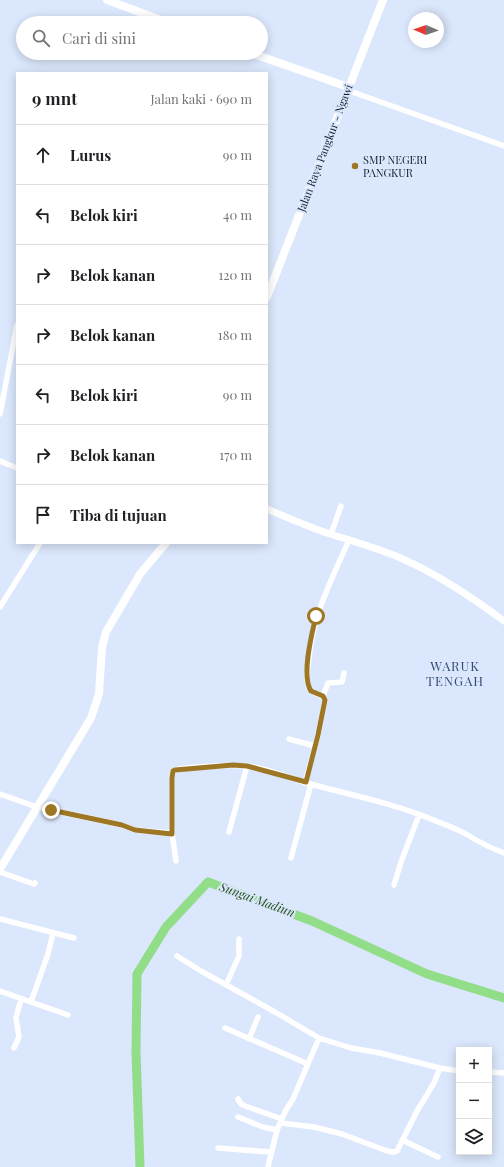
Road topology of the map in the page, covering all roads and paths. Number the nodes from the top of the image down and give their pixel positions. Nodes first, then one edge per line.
1 (107, 0) edge
2 (383, 0) edge
3 (150, 16) edge
4 (268, 59) edge
5 (348, 89) junction
6 (504, 146) edge
7 (268, 294) edge
8 (16, 330) edge
9 (0, 414) edge
10 (0, 462) edge
11 (16, 468) edge
12 (341, 506) dead end
13 (268, 509) edge
14 (331, 534) junction
15 (349, 540) junction
16 (39, 544) edge
17 (165, 544) edge
18 (0, 607) edge
19 (504, 621) edge
20 (344, 673) dead end
21 (323, 696) junction
22 (289, 739) dead end
23 (315, 746) junction
24 (247, 766) junction
25 (308, 783) junction
26 (0, 794) edge
27 (37, 807) junction
28 (419, 814) junction
29 (229, 832) dead end
30 (172, 834) junction
31 (504, 853) edge
32 (291, 858) dead end
33 (176, 861) dead end
34 (0, 870) edge
35 (35, 883) dead end
36 (394, 885) dead end
37 (0, 919) edge
38 (53, 933) junction
39 (74, 938) dead end
40 (239, 939) dead end
41 (176, 956) dead end
42 (226, 985) junction
43 (0, 991) edge
44 (21, 999) junction
45 (31, 1002) junction
46 (68, 1015) dead end
47 (258, 1017) dead end
48 (225, 1028) dead end
49 (249, 1038) junction
50 (319, 1038) junction
51 (14, 1048) dead end
52 (308, 1064) junction
53 (440, 1068) junction
54 (456, 1071) edge
55 (492, 1072) edge
56 (504, 1073) edge
57 (238, 1099) dead end
58 (238, 1117) dead end
59 (282, 1121) junction
60 (277, 1130) junction
61 (402, 1140) junction
62 (218, 1148) dead end
63 (271, 1152) junction
64 (438, 1157) dead end
65 (268, 1167) edge

1 - 3 main road
2 - 5 main road, Jalan Raya Pangkur - Ngawi
4 - 5 main road
5 - 6 street
5 - 7 main road, Jalan Raya Pangkur - Ngawi
8 - 9 street
10 - 11 street
12 - 14 street
13 - 14 street
14 - 15 street
15 - 19 street
15 - 21 street
16 - 18 street
17 - 27 main road
20 - 21 street
21 - 23 street
22 - 23 street
23 - 25 street
24 - 25 street
24 - 29 street
24 - 30 street
25 - 28 street
25 - 32 street
26 - 27 street
27 - 30 street
27 - 34 main road
28 - 31 street
28 - 36 street
30 - 33 street
34 - 35 street
37 - 38 street
38 - 39 street
38 - 45 street
40 - 42 street
41 - 42 street
42 - 50 street
43 - 44 street
44 - 45 street
44 - 51 street
45 - 46 street
47 - 49 street
48 - 49 street
49 - 52 street
50 - 52 street
50 - 53 street
52 - 59 street
53 - 54 street
53 - 61 street
55 - 56 street
57 - 59 street
58 - 60 street
59 - 60 street
59 - 61 street
60 - 63 street
61 - 64 street
62 - 63 street
63 - 65 street

